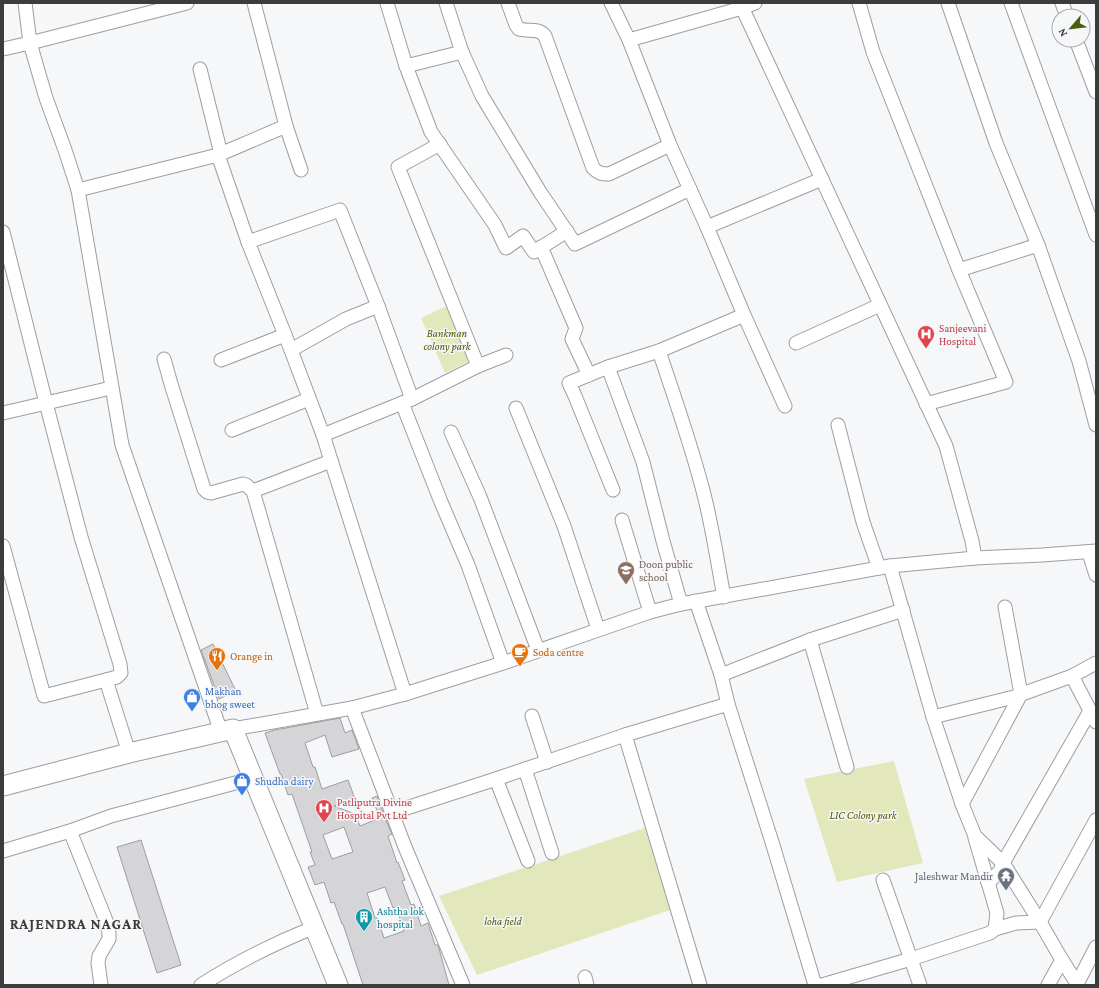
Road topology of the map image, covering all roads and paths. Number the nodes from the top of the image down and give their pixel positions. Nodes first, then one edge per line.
1 (25, 3) edge
2 (187, 3) edge
3 (254, 3) edge
4 (387, 3) edge
5 (446, 3) edge
6 (508, 3) edge
7 (611, 3) edge
8 (755, 3) edge
9 (859, 3) edge
10 (948, 3) edge
11 (1011, 3) edge
12 (741, 6) edge
13 (629, 40) junction
14 (30, 43) junction
15 (1079, 48) edge
16 (3, 49) edge
17 (462, 52) junction
18 (406, 66) junction
19 (200, 69) dead end
20 (1096, 92) edge
21 (286, 126) junction
22 (440, 144) junction
23 (670, 145) junction
24 (219, 154) junction
25 (301, 170) dead end
26 (822, 179) junction
27 (690, 189) junction
28 (78, 190) junction
29 (1092, 212) edge
30 (707, 227) junction
31 (566, 231) junction
32 (3, 232) edge
33 (1096, 235) edge
34 (248, 242) junction
35 (1038, 244) junction
36 (541, 248) junction
37 (959, 270) junction
38 (880, 305) junction
39 (378, 306) junction
40 (744, 315) junction
41 (285, 335) junction
42 (796, 343) dead end
43 (291, 350) junction
44 (659, 351) junction
45 (506, 355) dead end
46 (164, 359) dead end
47 (221, 360) dead end
48 (478, 366) junction
49 (608, 368) junction
50 (589, 375) junction
51 (112, 388) junction
52 (309, 399) junction
53 (407, 401) junction
54 (46, 403) junction
55 (926, 404) junction
56 (785, 406) dead end
57 (516, 408) dead end
58 (3, 413) edge
59 (838, 425) dead end
60 (1096, 425) edge
61 (232, 430) dead end
62 (451, 432) dead end
63 (323, 435) junction
64 (331, 461) junction
65 (613, 490) dead end
66 (253, 491) junction
67 (622, 520) dead end
68 (3, 546) edge
69 (1092, 552) edge
70 (975, 558) junction
71 (885, 567) junction
72 (1096, 575) edge
73 (724, 597) junction
74 (696, 601) junction
75 (681, 604) junction
76 (1005, 607) dead end
77 (903, 610) junction
78 (650, 612) junction
79 (598, 629) junction
80 (810, 640) junction
81 (538, 650) junction
82 (503, 663) junction
83 (1096, 663) edge
84 (721, 675) junction
85 (1072, 676) junction
86 (106, 680) junction
87 (405, 694) junction
88 (1021, 694) junction
89 (728, 704) junction
90 (352, 708) junction
91 (317, 714) junction
92 (532, 716) dead end
93 (933, 717) junction
94 (1093, 717) edge
95 (227, 730) junction
96 (625, 735) junction
97 (129, 753) junction
98 (547, 762) junction
99 (848, 767) dead end
100 (525, 769) junction
101 (254, 778) junction
102 (496, 779) junction
103 (3, 786) edge
104 (962, 804) junction
105 (391, 813) junction
106 (1096, 820) edge
107 (70, 831) junction
108 (975, 836) junction
109 (3, 851) edge
110 (552, 853) dead end
111 (528, 861) dead end
112 (1003, 863) junction
113 (883, 880) dead end
114 (988, 883) junction
115 (1040, 922) junction
116 (315, 927) junction
117 (995, 929) junction
118 (1096, 947) edge
119 (911, 959) junction
120 (1062, 960) junction
121 (1077, 984) edge
122 (102, 985) edge
123 (201, 985) edge
124 (338, 985) edge
125 (463, 985) edge
126 (700, 985) edge
127 (815, 985) edge
128 (822, 985) edge
129 (920, 985) edge
130 (1048, 985) edge

1 - 14 street
2 - 14 street
3 - 21 street
4 - 18 street
5 - 17 street
6 - 23 street
7 - 13 street
8 - 12 street
9 - 37 street
10 - 35 street
11 - 29 street
12 - 13 street
12 - 26 street
13 - 23 street
14 - 16 street
14 - 28 street
15 - 20 street
17 - 18 street
17 - 31 street
18 - 22 street
19 - 24 street
21 - 24 street
21 - 25 street
22 - 36 street
22 - 48 street
23 - 27 street
24 - 28 street
24 - 34 street
26 - 30 street
26 - 38 street
27 - 30 street
27 - 31 street
28 - 51 street
29 - 33 street
30 - 40 street
31 - 36 street
32 - 54 street
34 - 39 street
34 - 41 street
35 - 37 street
35 - 60 street
36 - 50 street
37 - 55 street
38 - 42 street
38 - 55 street
39 - 43 street
39 - 53 street
40 - 44 street
40 - 56 street
41 - 43 street
41 - 47 street
43 - 52 street
44 - 49 street
44 - 73 street
45 - 48 street
46 - 66 street
48 - 53 street
49 - 50 street
49 - 75 street
50 - 65 street
51 - 54 street
51 - 95 street
52 - 61 street
52 - 63 street
53 - 63 street
53 - 82 street
54 - 58 street
54 - 86 street
55 - 70 street
57 - 79 street
59 - 71 street
62 - 81 street
63 - 64 street
64 - 66 street
64 - 87 street
66 - 91 street
67 - 78 street
68 - 86 street
69 - 70 street
69 - 72 street
70 - 71 street
71 - 73 street
71 - 77 street
73 - 74 street
74 - 75 street
74 - 84 street
75 - 78 street
76 - 88 street
77 - 80 street
77 - 93 street
78 - 79 street
79 - 81 street
80 - 84 street
80 - 99 street
81 - 82 street
82 - 87 street
83 - 85 street
84 - 89 street
85 - 88 street
85 - 94 street
86 - 97 street
87 - 90 street
88 - 93 street
88 - 104 street
89 - 96 street
89 - 127 street
90 - 91 street
90 - 105 street
91 - 95 street
92 - 98 street
93 - 104 street
94 - 112 street
95 - 97 street
95 - 101 street
96 - 98 street
96 - 126 street
97 - 103 street
98 - 100 street
100 - 102 street
100 - 110 street
101 - 107 street
101 - 116 street
102 - 105 street
102 - 111 street
104 - 108 street
105 - 125 street
106 - 115 street
107 - 109 street
107 - 122 street
108 - 112 street
108 - 114 street
112 - 114 street
112 - 115 street
113 - 119 street
114 - 117 street
115 - 117 street
115 - 120 street
116 - 123 street
116 - 124 street
117 - 119 street
118 - 121 street
119 - 128 street
119 - 129 street
120 - 121 street
120 - 130 street

